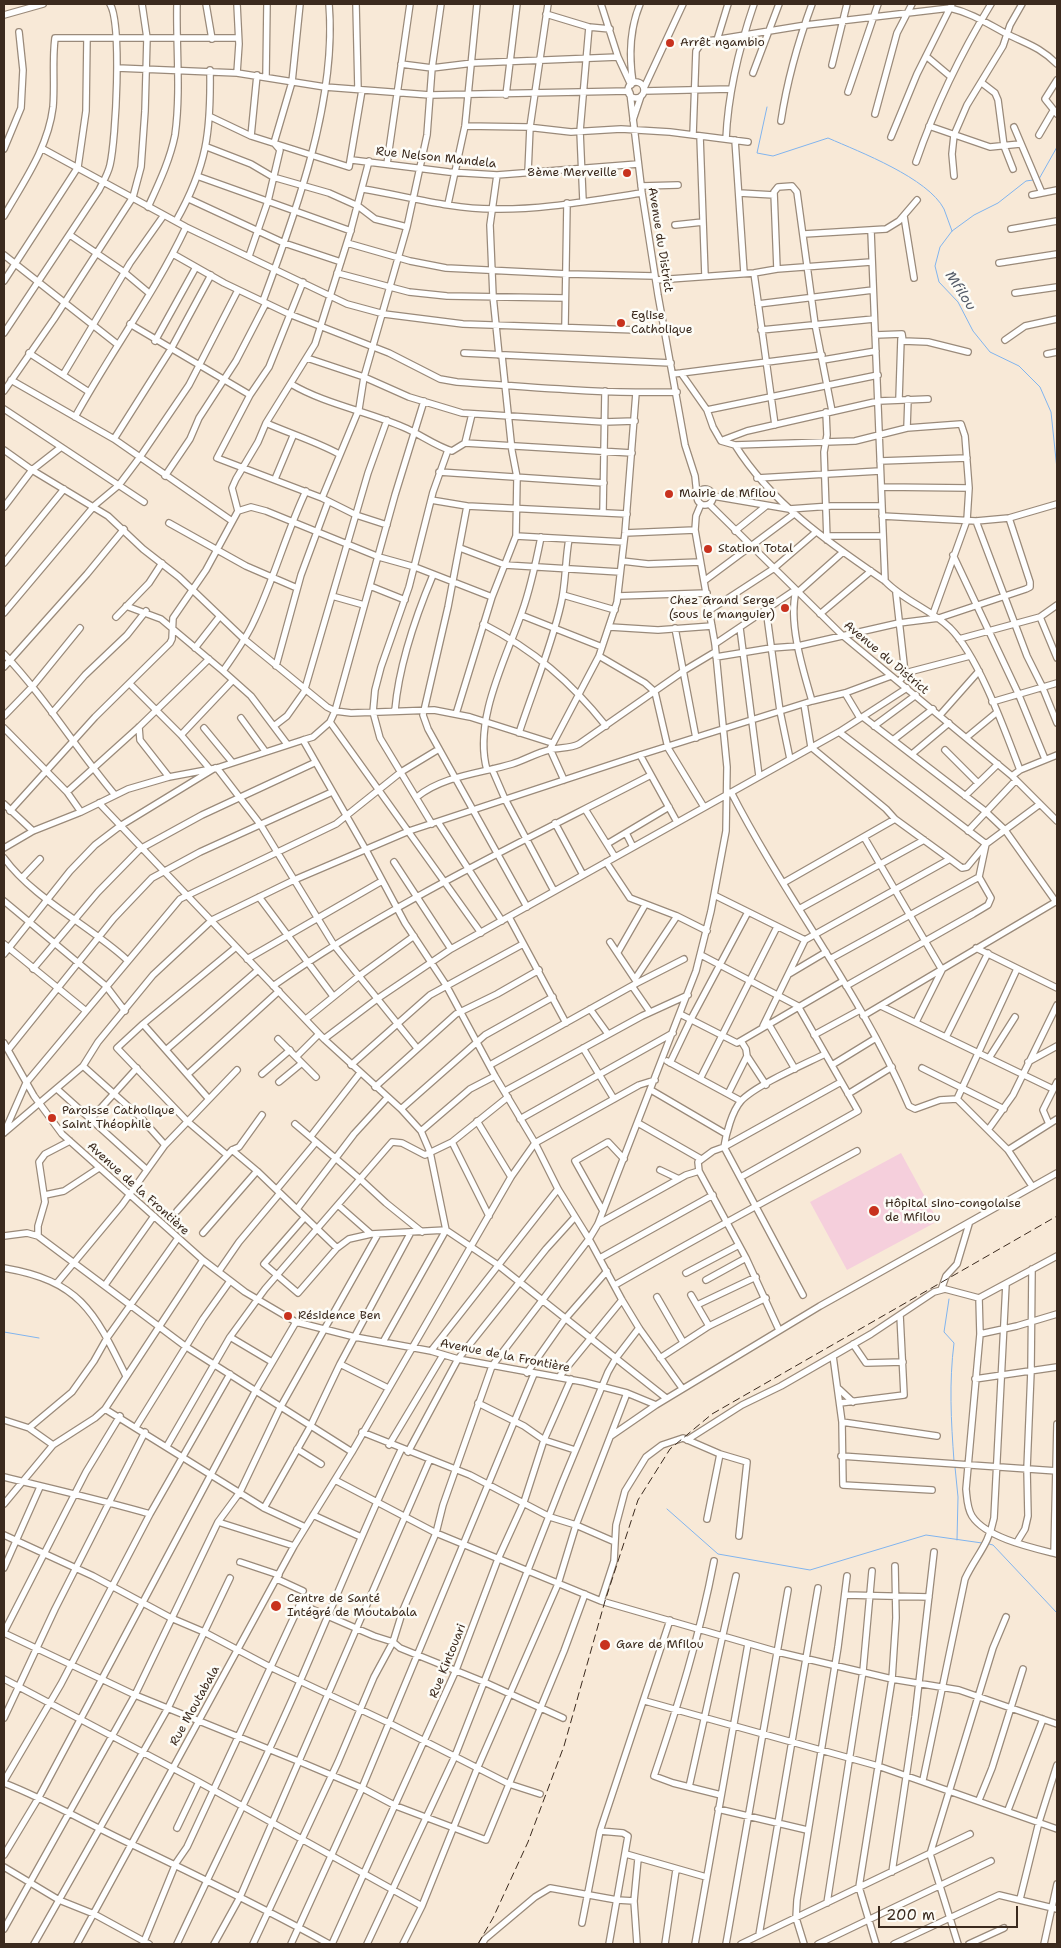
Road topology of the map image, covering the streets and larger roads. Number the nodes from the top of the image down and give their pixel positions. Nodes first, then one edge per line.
1 (19, 4) edge
2 (43, 4) edge
3 (110, 4) edge
4 (142, 4) edge
5 (177, 4) edge
6 (206, 4) edge
7 (237, 4) edge
8 (267, 4) edge
9 (300, 4) edge
10 (329, 4) edge
11 (356, 4) edge
12 (410, 4) edge
13 (441, 4) edge
14 (477, 4) edge
15 (517, 4) edge
16 (548, 4) edge
17 (601, 4) edge
18 (608, 4) edge
19 (640, 4) edge
20 (683, 4) edge
21 (728, 4) edge
22 (754, 4) edge
23 (780, 4) edge
24 (812, 4) edge
25 (847, 4) edge
26 (878, 4) edge
27 (912, 4) edge
28 (991, 4) edge
29 (1022, 4) edge
30 (951, 6) edge
31 (20, 11) junction
32 (909, 12) junction
33 (546, 14) junction
34 (605, 14) junction
35 (4, 15) edge
36 (873, 17) junction
37 (983, 20) junction
38 (841, 22) junction
39 (803, 26) junction
40 (589, 27) junction
41 (610, 29) junction
42 (767, 31) junction
43 (19, 32) dead end
44 (1008, 34) junction
45 (744, 36) junction
46 (87, 38) junction
47 (115, 38) junction
48 (147, 38) junction
49 (238, 38) junction
50 (176, 39) junction
51 (212, 39) junction
52 (717, 40) junction
53 (926, 56) junction
54 (618, 57) junction
55 (585, 58) junction
56 (540, 61) junction
57 (473, 63) junction
58 (510, 63) junction
59 (656, 63) junction
60 (401, 64) junction
61 (1057, 64) edge
62 (832, 65) dead end
63 (117, 68) junction
64 (432, 68) junction
65 (176, 69) junction
66 (146, 70) junction
67 (210, 70) junction
68 (237, 73) junction
69 (753, 73) dead end
70 (257, 75) junction
71 (266, 76) junction
72 (951, 78) junction
73 (1057, 80) edge
74 (292, 82) junction
75 (982, 82) junction
76 (325, 87) junction
77 (631, 87) junction
78 (360, 89) junction
79 (731, 89) junction
80 (696, 90) junction
81 (398, 92) junction
82 (643, 92) junction
83 (848, 92) dead end
84 (582, 93) junction
85 (536, 94) junction
86 (506, 95) junction
87 (430, 96) junction
88 (468, 96) junction
89 (1055, 112) edge
90 (875, 114) dead end
91 (211, 117) junction
92 (781, 121) dead end
93 (633, 122) junction
94 (465, 126) junction
95 (929, 126) junction
96 (530, 127) junction
97 (1014, 127) dead end
98 (633, 130) junction
99 (580, 131) junction
100 (697, 135) junction
101 (954, 135) junction
102 (1039, 135) dead end
103 (251, 136) junction
104 (891, 136) dead end
105 (726, 139) junction
106 (735, 140) junction
107 (748, 142) dead end
108 (274, 143) junction
109 (1020, 144) junction
110 (1004, 146) junction
111 (207, 147) junction
112 (4, 149) edge
113 (43, 149) junction
114 (310, 156) junction
115 (352, 160) junction
116 (369, 161) junction
117 (916, 162) dead end
118 (387, 164) junction
119 (638, 164) junction
120 (78, 167) junction
121 (418, 168) junction
122 (581, 168) junction
123 (1013, 169) dead end
124 (456, 172) junction
125 (528, 172) junction
126 (497, 175) junction
127 (197, 176) junction
128 (954, 176) dead end
129 (273, 178) junction
130 (104, 181) junction
131 (678, 185) dead end
132 (302, 186) junction
133 (362, 189) junction
134 (641, 189) junction
135 (1057, 190) edge
136 (740, 193) junction
137 (1042, 193) junction
138 (774, 195) junction
139 (1032, 195) dead end
140 (133, 197) junction
141 (189, 198) junction
142 (413, 198) junction
143 (268, 200) junction
144 (917, 200) dead end
145 (583, 201) junction
146 (567, 203) junction
147 (448, 204) junction
148 (358, 206) junction
149 (148, 207) junction
150 (494, 209) junction
151 (294, 210) junction
152 (164, 214) junction
153 (4, 216) edge
154 (904, 216) junction
155 (176, 221) junction
156 (1057, 221) edge
157 (703, 222) junction
158 (675, 226) dead end
159 (186, 227) junction
160 (407, 227) junction
161 (1011, 229) dead end
162 (257, 230) junction
163 (351, 231) junction
164 (871, 231) junction
165 (804, 234) junction
166 (70, 235) junction
167 (284, 243) junction
168 (347, 243) junction
169 (97, 253) junction
170 (173, 254) junction
171 (1057, 254) edge
172 (4, 255) edge
173 (249, 256) junction
174 (398, 258) junction
175 (340, 262) junction
176 (871, 262) junction
177 (15, 263) junction
178 (999, 263) dead end
179 (808, 266) junction
180 (196, 267) junction
181 (275, 268) junction
182 (778, 269) junction
183 (493, 270) junction
184 (124, 272) junction
185 (337, 273) junction
186 (754, 273) junction
187 (567, 274) junction
188 (744, 274) junction
189 (211, 275) junction
190 (705, 276) junction
191 (656, 278) junction
192 (914, 278) dead end
193 (4, 281) edge
194 (39, 281) junction
195 (303, 282) junction
196 (389, 286) junction
197 (1057, 287) edge
198 (238, 290) junction
199 (873, 290) junction
200 (149, 293) junction
201 (1015, 294) dead end
202 (329, 296) junction
203 (493, 296) junction
204 (811, 297) junction
205 (565, 298) junction
206 (65, 301) junction
207 (264, 302) junction
208 (758, 304) junction
209 (289, 314) junction
210 (384, 314) junction
211 (874, 319) junction
212 (1057, 319) edge
213 (93, 323) junction
214 (130, 324) junction
215 (815, 324) junction
216 (320, 326) junction
217 (497, 326) junction
218 (565, 327) junction
219 (762, 330) junction
220 (666, 331) junction
221 (4, 333) edge
222 (902, 334) junction
223 (875, 335) junction
224 (1006, 340) dead end
225 (155, 341) junction
226 (117, 344) junction
227 (374, 348) junction
228 (171, 349) junction
229 (876, 351) junction
230 (968, 352) dead end
231 (1057, 352) edge
232 (30, 353) junction
233 (464, 353) dead end
234 (1046, 354) dead end
235 (500, 355) junction
236 (822, 357) junction
237 (307, 358) junction
238 (765, 362) junction
239 (671, 363) junction
240 (199, 366) junction
241 (681, 373) junction
242 (673, 374) junction
243 (62, 375) junction
244 (878, 375) junction
245 (364, 377) junction
246 (11, 380) junction
247 (224, 381) junction
248 (291, 384) junction
249 (827, 384) junction
250 (505, 385) junction
251 (4, 391) edge
252 (89, 392) junction
253 (604, 392) junction
254 (677, 392) junction
255 (636, 394) junction
256 (250, 395) junction
257 (770, 395) junction
258 (899, 399) junction
259 (908, 399) junction
260 (928, 399) dead end
261 (879, 401) junction
262 (424, 402) junction
263 (4, 409) edge
264 (359, 409) junction
265 (707, 410) junction
266 (829, 412) junction
267 (472, 414) junction
268 (508, 416) junction
269 (76, 418) junction
270 (387, 420) junction
271 (635, 421) junction
272 (604, 422) junction
273 (266, 423) junction
274 (776, 425) junction
275 (908, 428) junction
276 (414, 432) junction
277 (294, 436) junction
278 (879, 437) junction
279 (114, 439) junction
280 (721, 441) junction
281 (826, 442) junction
282 (465, 443) junction
283 (512, 445) junction
284 (735, 445) junction
285 (60, 448) junction
286 (4, 450) edge
287 (448, 450) junction
288 (604, 452) junction
289 (339, 454) junction
290 (632, 454) junction
291 (140, 457) junction
292 (967, 458) junction
293 (880, 460) junction
294 (242, 468) junction
295 (32, 470) junction
296 (880, 471) junction
297 (439, 472) junction
298 (825, 474) junction
299 (165, 476) junction
300 (695, 476) junction
301 (517, 477) junction
302 (757, 478) junction
303 (275, 479) junction
304 (604, 483) junction
305 (120, 485) junction
306 (882, 487) junction
307 (969, 488) junction
308 (64, 489) junction
309 (710, 490) junction
310 (306, 491) junction
311 (697, 494) junction
312 (713, 496) junction
313 (322, 498) junction
314 (431, 500) junction
315 (144, 502) dead end
316 (328, 502) junction
317 (701, 504) junction
318 (709, 504) junction
319 (1057, 504) edge
320 (94, 506) junction
321 (467, 506) junction
322 (766, 506) junction
323 (827, 506) junction
324 (882, 506) junction
325 (4, 507) edge
326 (517, 508) junction
327 (789, 509) junction
328 (238, 511) junction
329 (603, 512) junction
330 (627, 514) junction
331 (794, 514) junction
332 (356, 515) junction
333 (882, 516) junction
334 (1009, 518) junction
335 (967, 520) junction
336 (232, 521) junction
337 (292, 521) junction
338 (976, 521) junction
339 (169, 523) dead end
340 (387, 525) junction
341 (124, 529) junction
342 (695, 530) junction
343 (735, 531) junction
344 (317, 532) junction
345 (816, 532) junction
346 (625, 533) junction
347 (516, 536) junction
348 (883, 536) junction
349 (541, 537) junction
350 (827, 538) junction
351 (569, 539) junction
352 (624, 542) junction
353 (349, 544) junction
354 (750, 547) junction
355 (460, 548) junction
356 (217, 549) junction
357 (843, 552) junction
358 (954, 555) junction
359 (379, 557) junction
360 (622, 560) junction
361 (700, 562) junction
362 (4, 563) edge
363 (162, 563) junction
364 (505, 565) junction
365 (535, 566) junction
366 (416, 567) junction
367 (564, 569) junction
368 (773, 569) junction
369 (620, 572) junction
370 (871, 572) junction
371 (433, 575) junction
372 (272, 579) junction
373 (452, 581) junction
374 (704, 581) junction
375 (885, 581) junction
376 (370, 586) junction
377 (297, 588) junction
378 (192, 591) junction
379 (796, 591) junction
380 (707, 593) junction
381 (896, 593) junction
382 (563, 595) junction
383 (332, 596) junction
384 (618, 596) junction
385 (492, 597) junction
386 (1005, 597) junction
387 (405, 600) junction
388 (364, 604) junction
389 (1057, 605) edge
390 (126, 606) junction
391 (977, 606) junction
392 (615, 610) junction
393 (710, 610) junction
394 (766, 610) junction
395 (146, 612) junction
396 (4, 613) edge
397 (820, 614) junction
398 (933, 614) junction
399 (521, 615) junction
400 (220, 616) junction
401 (116, 617) dead end
402 (1040, 617) junction
403 (938, 618) junction
404 (899, 623) junction
405 (483, 624) junction
406 (1015, 625) junction
407 (712, 626) junction
408 (554, 627) junction
409 (610, 627) junction
410 (80, 628) dead end
411 (171, 628) junction
412 (675, 628) junction
413 (740, 628) junction
414 (988, 632) junction
415 (842, 635) junction
416 (511, 638) junction
417 (244, 639) junction
418 (959, 639) junction
419 (715, 644) junction
420 (798, 646) junction
421 (602, 647) junction
422 (195, 648) junction
423 (771, 648) junction
424 (743, 652) junction
425 (4, 654) edge
426 (716, 654) junction
427 (599, 656) junction
428 (970, 656) junction
429 (1057, 658) edge
430 (209, 659) junction
431 (10, 661) junction
432 (544, 662) junction
433 (276, 666) junction
434 (4, 667) edge
435 (684, 670) junction
436 (223, 671) junction
437 (979, 672) junction
438 (905, 673) junction
439 (890, 676) junction
440 (233, 680) junction
441 (899, 682) junction
442 (1057, 683) edge
443 (130, 684) junction
444 (32, 686) junction
445 (1042, 686) junction
446 (907, 688) junction
447 (304, 689) junction
448 (655, 692) junction
449 (845, 693) junction
450 (1018, 693) junction
451 (580, 694) junction
452 (916, 696) junction
453 (812, 701) junction
454 (992, 702) junction
455 (804, 704) junction
456 (156, 710) junction
457 (395, 710) junction
458 (423, 710) junction
459 (933, 710) junction
460 (335, 711) junction
461 (780, 711) junction
462 (373, 712) junction
463 (52, 713) junction
464 (996, 713) junction
465 (456, 714) junction
466 (940, 715) junction
467 (4, 716) edge
468 (241, 718) dead end
469 (861, 718) junction
470 (752, 721) junction
471 (330, 722) junction
472 (487, 722) junction
473 (949, 723) junction
474 (1057, 723) edge
475 (274, 726) junction
476 (606, 726) junction
477 (874, 726) junction
478 (139, 727) junction
479 (4, 728) edge
480 (204, 728) dead end
481 (723, 730) junction
482 (839, 732) junction
483 (519, 733) junction
484 (181, 735) junction
485 (967, 737) junction
486 (696, 738) junction
487 (302, 740) junction
488 (893, 740) junction
489 (72, 741) junction
490 (552, 743) junction
491 (287, 744) junction
492 (668, 748) junction
493 (811, 748) junction
494 (439, 749) junction
495 (550, 749) junction
496 (945, 750) dead end
497 (265, 751) junction
498 (912, 754) junction
499 (1057, 754) edge
500 (640, 755) junction
501 (790, 759) junction
502 (1045, 759) junction
503 (232, 762) junction
504 (314, 763) junction
505 (998, 764) junction
506 (214, 768) junction
507 (93, 769) junction
508 (46, 770) junction
509 (490, 770) junction
510 (1020, 770) junction
511 (402, 772) junction
512 (651, 775) junction
513 (759, 776) junction
514 (169, 777) junction
515 (1014, 778) junction
516 (456, 779) junction
517 (564, 780) junction
518 (978, 783) junction
519 (379, 789) junction
520 (66, 792) junction
521 (332, 792) junction
522 (730, 793) junction
523 (115, 795) junction
524 (965, 796) junction
525 (242, 797) junction
526 (417, 797) junction
527 (505, 799) junction
528 (99, 803) junction
529 (4, 804) edge
530 (1040, 804) junction
531 (669, 807) junction
532 (704, 807) junction
533 (585, 809) junction
534 (472, 810) junction
535 (10, 811) junction
536 (985, 811) junction
537 (81, 812) junction
538 (346, 817) junction
539 (895, 819) junction
540 (1057, 821) edge
541 (677, 822) junction
542 (435, 823) junction
543 (555, 823) junction
544 (260, 824) junction
545 (120, 826) junction
546 (1005, 830) junction
547 (33, 831) junction
548 (409, 831) junction
549 (968, 832) junction
550 (626, 833) junction
551 (864, 837) junction
552 (526, 839) junction
553 (924, 840) junction
554 (607, 844) junction
555 (986, 844) junction
556 (633, 847) junction
557 (4, 848) edge
558 (140, 849) junction
559 (366, 850) junction
560 (277, 852) junction
561 (497, 853) junction
562 (615, 857) junction
563 (4, 858) edge
564 (950, 858) junction
565 (40, 859) dead end
566 (394, 862) dead end
567 (606, 862) junction
568 (880, 864) junction
569 (470, 869) junction
570 (162, 871) junction
571 (583, 875) junction
572 (979, 877) junction
573 (22, 878) junction
574 (294, 880) junction
575 (382, 881) junction
576 (446, 882) junction
577 (783, 883) junction
578 (895, 889) junction
579 (554, 891) junction
580 (185, 895) junction
581 (714, 895) junction
582 (259, 897) junction
583 (416, 897) junction
584 (48, 899) junction
585 (4, 901) edge
586 (1056, 901) edge
587 (645, 906) junction
588 (528, 907) junction
589 (397, 908) junction
590 (799, 909) junction
591 (748, 912) junction
592 (911, 915) junction
593 (677, 916) junction
594 (318, 918) junction
595 (509, 918) junction
596 (74, 920) junction
597 (212, 920) junction
598 (502, 921) junction
599 (30, 922) junction
600 (777, 927) junction
601 (707, 931) junction
602 (481, 933) junction
603 (814, 934) junction
604 (99, 936) junction
605 (286, 936) junction
606 (414, 936) junction
607 (805, 940) junction
608 (926, 940) junction
609 (56, 942) junction
610 (610, 942) dead end
611 (4, 944) edge
612 (523, 944) junction
613 (334, 945) junction
614 (235, 948) junction
615 (976, 948) junction
616 (10, 949) junction
617 (451, 949) junction
618 (618, 952) junction
619 (826, 952) junction
620 (4, 954) edge
621 (988, 954) junction
622 (702, 955) junction
623 (247, 959) junction
624 (684, 959) dead end
625 (830, 959) junction
626 (127, 960) junction
627 (307, 962) junction
628 (430, 962) junction
629 (80, 963) junction
630 (721, 964) junction
631 (33, 969) junction
632 (1018, 969) junction
633 (258, 970) junction
634 (539, 970) junction
635 (942, 970) junction
636 (789, 974) junction
637 (359, 976) junction
638 (750, 979) junction
639 (634, 982) junction
640 (844, 983) junction
641 (446, 985) junction
642 (106, 986) junction
643 (273, 986) junction
644 (1057, 988) edge
645 (57, 989) junction
646 (279, 991) junction
647 (688, 995) junction
648 (779, 995) junction
649 (333, 996) junction
650 (553, 997) junction
651 (377, 999) junction
652 (1057, 1005) edge
653 (798, 1006) junction
654 (881, 1006) junction
655 (590, 1009) junction
656 (86, 1011) junction
657 (125, 1011) junction
658 (460, 1012) junction
659 (650, 1012) junction
660 (861, 1013) junction
661 (680, 1014) junction
662 (1015, 1016) dead end
663 (306, 1019) junction
664 (691, 1019) junction
665 (916, 1022) junction
666 (566, 1023) junction
667 (143, 1024) junction
668 (397, 1025) junction
669 (766, 1025) junction
670 (673, 1033) junction
671 (320, 1034) junction
672 (608, 1034) junction
673 (814, 1035) junction
674 (721, 1036) junction
675 (946, 1037) junction
676 (876, 1038) junction
677 (278, 1039) dead end
678 (324, 1039) junction
679 (741, 1041) junction
680 (478, 1042) junction
681 (4, 1043) edge
682 (1057, 1046) edge
683 (417, 1048) junction
684 (583, 1048) junction
685 (167, 1049) junction
686 (8, 1050) junction
687 (290, 1050) junction
688 (977, 1052) junction
689 (825, 1054) junction
690 (747, 1056) junction
691 (296, 1057) junction
692 (989, 1058) junction
693 (663, 1059) junction
694 (1028, 1062) junction
695 (302, 1063) junction
696 (670, 1063) junction
697 (351, 1065) junction
698 (490, 1065) junction
699 (832, 1065) junction
700 (83, 1066) junction
701 (892, 1067) junction
702 (137, 1068) junction
703 (922, 1068) dead end
704 (795, 1069) junction
705 (238, 1070) dead end
706 (360, 1073) junction
707 (188, 1074) junction
708 (262, 1074) dead end
709 (598, 1074) junction
710 (1023, 1074) junction
711 (495, 1076) junction
712 (316, 1077) dead end
713 (700, 1079) junction
714 (655, 1080) junction
715 (26, 1082) junction
716 (279, 1082) dead end
717 (841, 1082) junction
718 (1057, 1082) edge
719 (766, 1085) junction
720 (375, 1087) junction
721 (964, 1087) junction
722 (57, 1089) junction
723 (1053, 1089) junction
724 (651, 1090) junction
725 (505, 1091) junction
726 (728, 1094) junction
727 (848, 1094) junction
728 (114, 1095) junction
729 (208, 1098) junction
730 (387, 1098) junction
731 (508, 1098) junction
732 (614, 1099) junction
733 (957, 1099) junction
734 (741, 1101) junction
735 (39, 1104) junction
736 (401, 1109) junction
737 (1004, 1109) junction
738 (262, 1115) dead end
739 (92, 1118) junction
740 (520, 1119) junction
741 (1057, 1119) edge
742 (187, 1121) junction
743 (477, 1121) junction
744 (638, 1122) junction
745 (295, 1124) dead end
746 (1049, 1124) junction
747 (988, 1130) junction
748 (421, 1131) junction
749 (4, 1133) edge
750 (726, 1134) junction
751 (311, 1136) junction
752 (70, 1141) junction
753 (316, 1142) junction
754 (452, 1142) junction
755 (535, 1142) junction
756 (165, 1144) junction
757 (724, 1147) junction
758 (232, 1150) junction
759 (1008, 1150) junction
760 (857, 1151) dead end
761 (430, 1152) junction
762 (227, 1155) junction
763 (624, 1158) junction
764 (336, 1159) junction
765 (701, 1159) junction
766 (99, 1168) junction
767 (146, 1169) junction
768 (660, 1170) dead end
769 (257, 1171) junction
770 (699, 1171) junction
771 (1057, 1173) edge
772 (511, 1176) junction
773 (741, 1177) junction
774 (679, 1178) junction
775 (360, 1179) junction
776 (1032, 1186) junction
777 (558, 1189) junction
778 (278, 1191) junction
779 (44, 1194) junction
780 (129, 1195) junction
781 (712, 1195) junction
782 (338, 1205) junction
783 (756, 1208) junction
784 (297, 1209) junction
785 (177, 1211) dead end
786 (603, 1211) junction
787 (154, 1216) junction
788 (489, 1216) junction
789 (305, 1217) junction
790 (575, 1217) junction
791 (727, 1221) junction
792 (598, 1224) junction
793 (969, 1224) junction
794 (318, 1230) junction
795 (446, 1230) junction
796 (411, 1232) junction
797 (422, 1232) junction
798 (203, 1233) dead end
799 (374, 1234) junction
800 (4, 1236) edge
801 (38, 1236) junction
802 (178, 1238) junction
803 (589, 1239) junction
804 (739, 1244) junction
805 (472, 1247) junction
806 (337, 1248) junction
807 (1057, 1256) edge
808 (600, 1258) junction
809 (746, 1258) junction
810 (203, 1260) junction
811 (74, 1261) junction
812 (498, 1265) junction
813 (4, 1268) edge
814 (607, 1270) junction
815 (1032, 1270) junction
816 (219, 1271) junction
817 (686, 1273) dead end
818 (277, 1276) junction
819 (756, 1277) junction
820 (706, 1280) dead end
821 (230, 1281) junction
822 (57, 1283) junction
823 (520, 1283) junction
824 (1006, 1284) junction
825 (105, 1285) junction
826 (615, 1285) junction
827 (941, 1290) junction
828 (691, 1295) dead end
829 (803, 1295) dead end
830 (657, 1297) dead end
831 (766, 1298) junction
832 (979, 1298) junction
833 (542, 1300) junction
834 (622, 1300) junction
835 (258, 1301) junction
836 (132, 1305) junction
837 (697, 1306) junction
838 (1057, 1314) edge
839 (900, 1316) junction
840 (565, 1319) junction
841 (296, 1322) junction
842 (1032, 1322) junction
843 (160, 1326) junction
844 (709, 1326) junction
845 (638, 1328) junction
846 (325, 1330) junction
847 (780, 1330) junction
848 (1004, 1330) junction
849 (980, 1334) junction
850 (230, 1337) junction
851 (355, 1337) junction
852 (107, 1338) junction
853 (590, 1338) junction
854 (383, 1342) junction
855 (683, 1342) junction
856 (853, 1344) junction
857 (185, 1346) junction
858 (413, 1348) junction
859 (431, 1351) junction
860 (443, 1355) junction
861 (833, 1356) junction
862 (616, 1358) junction
863 (660, 1358) junction
864 (458, 1359) junction
865 (272, 1362) junction
866 (903, 1362) junction
867 (215, 1364) junction
868 (340, 1364) junction
869 (492, 1366) junction
870 (1057, 1366) edge
871 (1031, 1370) junction
872 (531, 1373) junction
873 (230, 1374) junction
874 (1002, 1374) junction
875 (126, 1376) junction
876 (559, 1377) junction
877 (570, 1379) junction
878 (975, 1379) junction
879 (602, 1387) junction
880 (388, 1388) junction
881 (682, 1388) junction
882 (839, 1389) junction
883 (256, 1390) junction
884 (627, 1393) junction
885 (666, 1398) junction
886 (853, 1402) junction
887 (478, 1403) junction
888 (840, 1403) junction
889 (656, 1405) junction
890 (105, 1408) junction
891 (280, 1408) junction
892 (120, 1416) junction
893 (4, 1420) edge
894 (514, 1421) junction
895 (842, 1422) junction
896 (1057, 1424) edge
897 (136, 1427) junction
898 (310, 1427) junction
899 (29, 1428) junction
900 (146, 1432) junction
901 (362, 1432) junction
902 (611, 1436) junction
903 (937, 1436) dead end
904 (544, 1440) junction
905 (687, 1440) junction
906 (52, 1445) junction
907 (389, 1445) junction
908 (167, 1446) junction
909 (296, 1449) junction
910 (575, 1450) junction
911 (405, 1451) junction
912 (352, 1452) junction
913 (720, 1454) junction
914 (183, 1456) junction
915 (842, 1456) junction
916 (430, 1458) junction
917 (321, 1464) dead end
918 (967, 1466) junction
919 (998, 1468) junction
920 (456, 1469) junction
921 (1027, 1469) junction
922 (1057, 1471) edge
923 (211, 1475) junction
924 (4, 1477) edge
925 (335, 1480) junction
926 (22, 1482) junction
927 (489, 1485) junction
928 (40, 1487) junction
929 (932, 1490) dead end
930 (240, 1492) junction
931 (75, 1493) junction
932 (524, 1502) junction
933 (111, 1503) junction
934 (377, 1503) junction
935 (4, 1504) edge
936 (264, 1508) junction
937 (150, 1514) junction
938 (313, 1515) junction
939 (406, 1516) junction
940 (550, 1517) junction
941 (707, 1519) dead end
942 (218, 1522) junction
943 (576, 1525) junction
944 (305, 1527) junction
945 (991, 1532) junction
946 (436, 1533) junction
947 (4, 1535) edge
948 (739, 1536) dead end
949 (361, 1537) junction
950 (15, 1541) junction
951 (615, 1542) junction
952 (1017, 1542) junction
953 (462, 1543) junction
954 (294, 1546) junction
955 (934, 1552) dead end
956 (1056, 1553) edge
957 (45, 1554) junction
958 (498, 1559) junction
959 (714, 1561) dead end
960 (240, 1562) dead end
961 (895, 1566) dead end
962 (4, 1568) edge
963 (77, 1568) junction
964 (872, 1571) dead end
965 (529, 1572) junction
966 (847, 1576) dead end
967 (278, 1577) junction
968 (230, 1578) dead end
969 (736, 1581) dead end
970 (558, 1584) junction
971 (113, 1587) junction
972 (818, 1588) dead end
973 (788, 1590) dead end
974 (303, 1591) dead end
975 (584, 1594) junction
976 (845, 1595) junction
977 (872, 1595) junction
978 (895, 1595) junction
979 (928, 1597) junction
980 (601, 1601) junction
981 (143, 1603) junction
982 (327, 1616) junction
983 (1006, 1617) dead end
984 (171, 1618) junction
985 (670, 1620) junction
986 (356, 1628) junction
987 (700, 1628) junction
988 (204, 1632) junction
989 (4, 1633) edge
990 (723, 1636) junction
991 (393, 1642) junction
992 (748, 1644) junction
993 (36, 1649) junction
994 (237, 1650) junction
995 (778, 1652) junction
996 (418, 1653) junction
997 (808, 1660) junction
998 (835, 1665) junction
999 (71, 1666) junction
1000 (270, 1667) junction
1001 (1023, 1669) dead end
1002 (456, 1670) junction
1003 (863, 1672) junction
1004 (4, 1679) edge
1005 (892, 1679) junction
1006 (101, 1680) junction
1007 (300, 1681) junction
1008 (484, 1682) junction
1009 (918, 1682) junction
1010 (18, 1686) junction
1011 (943, 1686) junction
1012 (328, 1694) junction
1013 (509, 1694) junction
1014 (135, 1695) junction
1015 (978, 1696) junction
1016 (645, 1701) junction
1017 (50, 1704) junction
1018 (168, 1708) junction
1019 (539, 1708) junction
1020 (677, 1708) junction
1021 (1012, 1708) junction
1022 (360, 1709) junction
1023 (705, 1716) junction
1024 (4, 1718) edge
1025 (563, 1718) dead end
1026 (1043, 1719) junction
1027 (198, 1720) junction
1028 (80, 1721) junction
1029 (389, 1723) junction
1030 (1057, 1724) edge
1031 (733, 1725) junction
1032 (762, 1733) junction
1033 (113, 1736) junction
1034 (238, 1737) junction
1035 (793, 1742) junction
1036 (425, 1743) junction
1037 (821, 1749) junction
1038 (268, 1750) junction
1039 (144, 1753) junction
1040 (455, 1756) junction
1041 (850, 1758) junction
1042 (298, 1761) junction
1043 (1057, 1764) edge
1044 (878, 1766) junction
1045 (172, 1768) junction
1046 (477, 1769) junction
1047 (332, 1775) junction
1048 (905, 1775) junction
1049 (924, 1780) junction
1050 (4, 1782) edge
1051 (199, 1782) junction
1052 (509, 1784) junction
1053 (690, 1787) junction
1054 (362, 1788) junction
1055 (214, 1790) junction
1056 (951, 1791) junction
1057 (540, 1794) dead end
1058 (721, 1795) junction
1059 (39, 1797) junction
1060 (979, 1800) junction
1061 (396, 1806) junction
1062 (243, 1807) junction
1063 (718, 1809) junction
1064 (1008, 1810) junction
1065 (70, 1813) junction
1066 (747, 1816) junction
1067 (428, 1817) junction
1068 (1038, 1822) junction
1069 (273, 1823) junction
1070 (778, 1823) junction
1071 (100, 1828) junction
1072 (177, 1828) dead end
1073 (454, 1828) junction
1074 (1057, 1829) edge
1075 (807, 1830) junction
1076 (600, 1831) junction
1077 (970, 1834) dead end
1078 (302, 1839) junction
1079 (131, 1844) junction
1080 (332, 1854) junction
1081 (626, 1854) junction
1082 (930, 1854) junction
1083 (4, 1855) edge
1084 (638, 1859) junction
1085 (991, 1861) dead end
1086 (176, 1864) junction
1087 (4, 1867) edge
1088 (676, 1870) junction
1089 (892, 1872) junction
1090 (364, 1875) junction
1091 (706, 1877) junction
1092 (207, 1880) junction
1093 (29, 1884) junction
1094 (1057, 1884) edge
1095 (941, 1885) junction
1096 (859, 1887) junction
1097 (393, 1890) junction
1098 (587, 1896) junction
1099 (240, 1897) junction
1100 (1020, 1899) junction
1101 (59, 1900) junction
1102 (616, 1900) junction
1103 (634, 1901) junction
1104 (827, 1902) junction
1105 (422, 1906) junction
1106 (1055, 1908) edge
1107 (268, 1911) junction
1108 (94, 1914) junction
1109 (951, 1917) junction
1110 (796, 1918) junction
1111 (869, 1920) junction
1112 (582, 1923) dead end
1113 (299, 1927) junction
1114 (1004, 1928) dead end
1115 (4, 1929) edge
1116 (759, 1935) junction
1117 (145, 1943) edge
1118 (34, 1944) edge
1119 (77, 1944) edge
1120 (177, 1944) edge
1121 (214, 1944) edge
1122 (253, 1944) edge
1123 (291, 1944) edge
1124 (330, 1944) edge
1125 (367, 1944) edge
1126 (402, 1944) edge
1127 (482, 1944) edge
1128 (609, 1944) edge
1129 (637, 1944) edge
1130 (665, 1944) edge
1131 (694, 1944) edge
1132 (726, 1944) edge
1133 (741, 1944) edge
1134 (804, 1944) edge
1135 (818, 1944) edge
1136 (876, 1944) edge
1137 (894, 1944) edge
1138 (958, 1944) edge
1139 (969, 1944) edge
1140 (1044, 1944) edge

1 - 31 street
2 - 31 street
3 - 47 street
4 - 48 street
5 - 50 street
6 - 51 street
7 - 49 street
8 - 71 street
9 - 74 street
10 - 76 street
11 - 78 street
12 - 60 street
13 - 64 street
14 - 57 street
15 - 58 street
16 - 33 street
17 - 34 street
18 - 34 street
19 - 77 street, Avenue du District
20 - 59 street, Avenue du District
21 - 52 street
22 - 45 street
23 - 42 street
24 - 39 street
25 - 38 street
26 - 36 street
27 - 32 street
28 - 37 street
29 - 44 street
30 - 32 street
30 - 37 street
30 - 53 street
31 - 35 street
32 - 36 street
32 - 90 street
33 - 40 street
33 - 56 street
34 - 41 street
36 - 38 street
36 - 83 street
37 - 44 street
37 - 72 street
38 - 39 street
38 - 62 street
39 - 42 street
39 - 92 street
40 - 41 street
40 - 55 street
41 - 54 street
42 - 45 street
42 - 69 street
43 - 112 street
44 - 61 street
44 - 75 street
45 - 52 street
45 - 79 street
46 - 47 street
46 - 113 street
46 - 120 street
47 - 48 street
47 - 63 street
48 - 50 street
48 - 66 street
49 - 51 street
49 - 68 street
50 - 51 street
50 - 65 street
52 - 80 street
53 - 72 street
53 - 104 street
54 - 55 street
54 - 77 street
55 - 56 street
55 - 84 street
56 - 58 street
56 - 85 street
57 - 58 street
57 - 64 street
57 - 88 street
58 - 86 street
59 - 77 street
59 - 82 street, Avenue du District
60 - 64 street
60 - 81 street
63 - 66 street
63 - 130 street
64 - 87 street
65 - 66 street
65 - 67 street
65 - 149 street
66 - 140 street
67 - 68 street
67 - 91 street
68 - 70 street
70 - 71 street
70 - 103 street
71 - 74 street
72 - 95 street
73 - 89 street
74 - 76 street
74 - 108 street
75 - 101 street
75 - 110 street
76 - 78 street
76 - 114 street
77 - 82 street
77 - 82 street
77 - 84 street
77 - 93 street, Avenue du District
78 - 81 street
78 - 115 street
79 - 80 street
79 - 105 street
80 - 82 street
80 - 100 street
81 - 87 street
81 - 118 street
82 - 93 street, Avenue du District
84 - 85 street
84 - 99 street
85 - 86 street
85 - 96 street
86 - 88 street
87 - 88 street
87 - 121 street
88 - 94 street
89 - 102 street
91 - 103 street
91 - 111 street
93 - 98 street, Avenue du District
94 - 96 street
94 - 124 street
95 - 101 street
95 - 117 street
96 - 99 street
96 - 125 street
97 - 109 street
98 - 99 street
98 - 100 street
98 - 119 street, Avenue du District
99 - 122 street
100 - 105 street
100 - 157 street
101 - 110 street
101 - 128 street
103 - 108 street
105 - 106 street
106 - 107 street
106 - 136 street
108 - 114 street
108 - 129 street
109 - 110 street
109 - 137 street
110 - 123 street
111 - 127 street
111 - 129 street
113 - 120 street
113 - 153 street
114 - 115 street, Rue Nelson Mandela
114 - 132 street
115 - 116 street, Rue Nelson Mandela
116 - 118 street, Rue Nelson Mandela
116 - 133 street
118 - 121 street, Rue Nelson Mandela
119 - 122 street, Rue Nelson Mandela
119 - 134 street, Avenue du District
120 - 130 street
120 - 177 street
121 - 124 street, Rue Nelson Mandela
121 - 142 street
122 - 125 street, Rue Nelson Mandela
122 - 145 street
124 - 126 street, Rue Nelson Mandela
124 - 147 street
125 - 126 street, Rue Nelson Mandela
126 - 150 street
127 - 141 street
127 - 143 street
129 - 132 street
129 - 143 street
130 - 140 street
130 - 166 street
131 - 134 street
132 - 148 street
132 - 151 street
133 - 142 street
133 - 148 street
134 - 145 street
134 - 191 street, Avenue du District
135 - 137 street
136 - 138 street
136 - 188 street
137 - 139 street
138 - 165 street
138 - 182 street
140 - 149 street
140 - 169 street
141 - 155 street
141 - 162 street
142 - 147 street
142 - 160 street
143 - 151 street
143 - 162 street
144 - 154 street
145 - 146 street
146 - 150 street
146 - 187 street
147 - 150 street
148 - 160 street
148 - 163 street
149 - 152 street
150 - 183 street
151 - 163 street
151 - 167 street
152 - 155 street
152 - 184 street
154 - 164 street
154 - 192 street
155 - 159 street
156 - 161 street
157 - 158 street
157 - 190 street
159 - 170 street
159 - 173 street
160 - 174 street
162 - 167 street
162 - 173 street
163 - 168 street
164 - 165 street
164 - 176 street
165 - 179 street
166 - 169 street
166 - 194 street
167 - 175 street
167 - 181 street
168 - 174 street
168 - 175 street
169 - 184 street
169 - 206 street
170 - 180 street
170 - 200 street
171 - 178 street
172 - 177 street
173 - 181 street
174 - 183 street
174 - 196 street
175 - 185 street
176 - 179 street
176 - 199 street
177 - 193 street
177 - 194 street
179 - 182 street
179 - 204 street
180 - 189 street
180 - 225 street
181 - 195 street
181 - 207 street
182 - 186 street
183 - 187 street
183 - 203 street
184 - 200 street
184 - 213 street
185 - 196 street
185 - 202 street
186 - 188 street
186 - 208 street
187 - 191 street
187 - 205 street
188 - 190 street
189 - 198 street
189 - 228 street
190 - 191 street
191 - 220 street, Avenue du District
194 - 206 street
194 - 221 street
195 - 202 street
195 - 209 street
196 - 203 street
196 - 210 street
197 - 201 street
198 - 207 street
198 - 240 street
199 - 204 street
199 - 211 street
200 - 214 street
202 - 210 street
202 - 216 street
203 - 205 street
203 - 217 street
204 - 208 street
204 - 215 street
205 - 218 street
206 - 213 street
206 - 232 street
207 - 209 street
207 - 247 street
208 - 219 street
209 - 216 street
209 - 256 street
210 - 217 street
210 - 227 street
211 - 215 street
211 - 223 street
212 - 224 street
213 - 226 street
213 - 243 street
214 - 225 street
214 - 226 street
215 - 219 street
215 - 236 street
216 - 227 street
216 - 237 street
217 - 218 street
217 - 235 street
218 - 220 street
219 - 238 street
220 - 239 street, Avenue du District
222 - 223 street
222 - 230 street
222 - 258 street
223 - 229 street
225 - 228 street
226 - 252 street
227 - 245 street
227 - 250 street
228 - 240 street
228 - 279 street
229 - 236 street
229 - 244 street
231 - 234 street
232 - 243 street
232 - 246 street
233 - 235 street
235 - 239 street
235 - 250 street
236 - 238 street
236 - 249 street
237 - 245 street
237 - 248 street
238 - 241 street
238 - 257 street
239 - 242 street, Avenue du District
240 - 247 street
240 - 291 street
241 - 242 street
241 - 265 street
242 - 254 street, Avenue du District
243 - 252 street
244 - 249 street
244 - 261 street
245 - 262 street
245 - 264 street
246 - 251 street
246 - 269 street
247 - 256 street
247 - 299 street
248 - 264 street
248 - 273 street
249 - 257 street
249 - 266 street
250 - 253 street
250 - 268 street
252 - 269 street
253 - 255 street
253 - 272 street
254 - 255 street
254 - 300 street, Avenue du District
255 - 271 street
256 - 294 street
257 - 265 street
257 - 274 street
258 - 259 street
258 - 261 street
259 - 260 street
259 - 275 street
261 - 266 street
261 - 278 street
262 - 267 street
262 - 276 street
263 - 285 street
264 - 270 street
264 - 289 street
265 - 280 street
266 - 274 street
266 - 281 street
267 - 268 street
267 - 282 street
268 - 272 street
268 - 283 street
269 - 279 street
270 - 276 street
270 - 332 street
271 - 272 street
271 - 290 street
272 - 288 street
273 - 277 street
273 - 294 street
274 - 280 street
275 - 278 street
275 - 292 street
276 - 287 street
276 - 340 street
277 - 289 street
277 - 303 street
278 - 281 street
278 - 293 street
279 - 291 street
280 - 284 street
281 - 284 street
281 - 298 street
282 - 283 street
282 - 287 street
283 - 288 street
283 - 301 street
284 - 302 street
285 - 295 street
285 - 305 street
286 - 295 street
287 - 297 street
288 - 290 street
288 - 304 street
289 - 313 street
290 - 330 street
291 - 299 street
291 - 305 street
292 - 293 street
292 - 307 street
293 - 296 street
294 - 303 street
294 - 328 street
295 - 308 street
295 - 325 street
296 - 298 street
296 - 306 street
297 - 301 street
297 - 314 street
298 - 302 street
298 - 323 street
299 - 336 street
300 - 309 street, Avenue du District
300 - 311 street, Avenue du District
301 - 304 street
301 - 326 street
302 - 327 street
303 - 310 street
304 - 329 street
305 - 315 street
305 - 320 street
306 - 307 street
306 - 324 street
307 - 335 street
308 - 320 street
308 - 362 street
309 - 311 street
309 - 312 street
310 - 313 street
310 - 337 street
311 - 317 street
312 - 318 street
312 - 322 street
313 - 316 street
314 - 321 street
314 - 366 street
316 - 332 street
316 - 344 street
317 - 318 street
317 - 342 street
318 - 343 street, Avenue du District
319 - 334 street
320 - 341 street
320 - 396 street
321 - 326 street
321 - 355 street
322 - 327 street
322 - 343 street
323 - 324 street
323 - 327 street
323 - 350 street
324 - 333 street
326 - 329 street
326 - 347 street
327 - 331 street
328 - 336 street
328 - 337 street
329 - 330 street
330 - 346 street
331 - 345 street
331 - 354 street
332 - 340 street
332 - 353 street
333 - 335 street
333 - 348 street
334 - 338 street
334 - 386 street
335 - 338 street
335 - 358 street
336 - 356 street
337 - 344 street
337 - 372 street
338 - 386 street
339 - 356 street
340 - 359 street
341 - 363 street
341 - 431 street
342 - 346 street
342 - 361 street
343 - 354 street, Avenue du District
344 - 353 street
344 - 377 street
345 - 350 street
345 - 368 street
346 - 352 street
347 - 349 street
347 - 364 street
348 - 350 street
348 - 375 street
349 - 351 street
349 - 365 street
350 - 357 street
351 - 352 street
351 - 367 street
352 - 360 street
353 - 359 street
353 - 383 street
354 - 368 street, Avenue du District
354 - 374 street
355 - 364 street
355 - 373 street
356 - 372 street
356 - 378 street
357 - 370 street
357 - 379 street
358 - 391 street
358 - 398 street
359 - 366 street
359 - 376 street
360 - 361 street
360 - 369 street
361 - 374 street
363 - 378 street
363 - 390 street
364 - 365 street
364 - 385 street
365 - 367 street
365 - 399 street
366 - 371 street
366 - 387 street
367 - 369 street
367 - 382 street
368 - 379 street, Avenue du District
368 - 393 street
369 - 384 street
370 - 375 street
370 - 397 street
371 - 373 street
371 - 457 street
372 - 377 street
372 - 417 street
373 - 385 street
373 - 458 street
374 - 380 street
375 - 381 street
376 - 387 street
376 - 388 street
377 - 433 street
378 - 400 street
378 - 411 street
379 - 394 street
379 - 397 street, Avenue du District
379 - 420 street
380 - 384 street
380 - 393 street
381 - 398 street
381 - 404 street
382 - 392 street
382 - 408 street
383 - 388 street
383 - 447 street
384 - 392 street
385 - 405 street
386 - 391 street
386 - 406 street
387 - 462 street
388 - 460 street
389 - 402 street
390 - 395 street
390 - 401 street
391 - 403 street
391 - 414 street
392 - 409 street
393 - 407 street
394 - 413 street
394 - 423 street
395 - 411 street
395 - 463 street
397 - 415 street, Avenue du District
398 - 403 street
399 - 408 street
399 - 416 street
400 - 417 street
400 - 422 street
402 - 406 street
402 - 429 street
403 - 404 street
403 - 418 street
404 - 415 street
404 - 438 street
405 - 416 street
405 - 465 street
406 - 414 street
406 - 445 street
407 - 412 street
407 - 419 street
408 - 421 street
408 - 432 street
409 - 412 street
409 - 421 street
410 - 444 street
411 - 422 street
411 - 443 street
412 - 435 street
413 - 419 street
413 - 424 street
414 - 418 street
414 - 450 street
415 - 420 street
415 - 439 street, Avenue du District
416 - 432 street
416 - 472 street
417 - 433 street
417 - 436 street
418 - 428 street
419 - 426 street
420 - 423 street
420 - 453 street
421 - 427 street
422 - 430 street
423 - 424 street
423 - 461 street
424 - 426 street
424 - 470 street
425 - 431 street
426 - 435 street
426 - 481 street
427 - 448 street
427 - 451 street
428 - 437 street
428 - 438 street
430 - 436 street
430 - 456 street
431 - 434 street
431 - 444 street
432 - 451 street
432 - 483 street
433 - 447 street
435 - 448 street
435 - 486 street
436 - 440 street
437 - 454 street
437 - 466 street
438 - 441 street
439 - 441 street, Avenue du District
439 - 449 street
440 - 475 street
440 - 484 street
441 - 446 street, Avenue du District
442 - 445 street
443 - 456 street
443 - 489 street
444 - 463 street
444 - 467 street
445 - 450 street
445 - 474 street
446 - 452 street, Avenue du District
446 - 469 street
447 - 460 street
447 - 475 street
448 - 476 street
448 - 492 street
449 - 453 street
449 - 469 street
450 - 454 street
450 - 502 street
451 - 476 street
451 - 490 street
452 - 459 street, Avenue du District
452 - 477 street
453 - 455 street
454 - 464 street
455 - 461 street
455 - 493 street
456 - 478 street
456 - 484 street
457 - 458 street
457 - 462 street
458 - 465 street
458 - 494 street
459 - 466 street, Avenue du District
459 - 488 street
460 - 462 street
460 - 471 street
461 - 470 street
461 - 501 street
462 - 511 street
463 - 489 street
464 - 485 street
464 - 510 street
465 - 472 street
466 - 473 street, Avenue du District
468 - 497 street
469 - 477 street
469 - 482 street
470 - 481 street
470 - 513 street
471 - 487 street
471 - 519 street
472 - 483 street
472 - 509 street
473 - 485 street, Avenue du District
473 - 498 street
475 - 491 street
476 - 495 street
477 - 488 street
478 - 507 street
478 - 514 street
479 - 508 street
480 - 503 street
481 - 486 street
481 - 522 street
482 - 493 street
482 - 549 street
483 - 490 street
484 - 506 street
485 - 505 street, Avenue du District
486 - 492 street
487 - 491 street
487 - 504 street
488 - 498 street
489 - 507 street
489 - 508 street
490 - 495 street
491 - 497 street
492 - 500 street
492 - 532 street
493 - 501 street
493 - 539 street
494 - 511 street
494 - 516 street
495 - 509 street
495 - 517 street
496 - 518 street
497 - 503 street
498 - 524 street
499 - 502 street
500 - 512 street
500 - 517 street
501 - 513 street
502 - 510 street
503 - 506 street
504 - 521 street
504 - 525 street
505 - 515 street, Avenue du District
505 - 518 street
506 - 514 street
506 - 525 street
506 - 545 street
507 - 520 street
507 - 523 street
508 - 520 street
508 - 535 street
509 - 516 street
509 - 527 street
510 - 515 street
511 - 519 street
511 - 526 street
512 - 531 street
512 - 533 street
513 - 522 street
514 - 523 street
515 - 530 street, Avenue du District
515 - 536 street
516 - 526 street
516 - 534 street
517 - 527 street
518 - 524 street
519 - 538 street
519 - 548 street
520 - 537 street
521 - 538 street
521 - 544 street
522 - 532 street
522 - 577 street
522 - 581 street
523 - 528 street
524 - 536 street
525 - 544 street
525 - 558 street
526 - 542 street
527 - 534 street
527 - 552 street
528 - 537 street
528 - 545 street
529 - 535 street
530 - 540 street, Avenue du District
530 - 546 street
531 - 541 street
531 - 550 street
532 - 541 street
533 - 543 street
533 - 554 street
534 - 542 street
534 - 561 street
535 - 547 street
536 - 546 street
536 - 549 street
537 - 547 street
538 - 559 street
538 - 560 street
539 - 551 street
539 - 553 street
541 - 556 street
542 - 548 street
542 - 569 street
543 - 552 street
543 - 571 street
544 - 560 street
544 - 570 street
545 - 558 street
545 - 584 street
546 - 555 street
546 - 586 street
547 - 557 street
548 - 559 street
548 - 576 street
549 - 555 street
550 - 554 street
550 - 556 street
551 - 568 street
551 - 577 street
552 - 561 street
552 - 579 street
553 - 564 street
553 - 568 street
554 - 562 street
555 - 564 street
555 - 572 street
556 - 562 street
558 - 570 street
558 - 596 street
559 - 574 street
559 - 575 street
560 - 574 street
560 - 580 street
561 - 569 street
561 - 588 street
562 - 567 street
563 - 573 street
564 - 578 street
565 - 573 street
566 - 583 street
567 - 571 street
567 - 587 street
568 - 578 street
568 - 590 street
569 - 576 street
569 - 598 street
570 - 580 street
570 - 604 street
571 - 579 street
572 - 592 street
572 - 608 street
573 - 584 street
574 - 582 street
574 - 594 street
575 - 589 street
575 - 594 street
576 - 583 street
576 - 602 street
577 - 590 street
578 - 592 street
578 - 603 street
579 - 588 street
580 - 597 street
580 - 626 street
581 - 591 street
581 - 601 street
582 - 597 street
582 - 605 street
583 - 589 street
583 - 617 street
584 - 596 street
584 - 599 street
585 - 599 street
586 - 615 street
587 - 593 street
587 - 618 street
588 - 595 street
589 - 606 street
589 - 613 street
590 - 603 street
591 - 600 street
591 - 630 street
592 - 608 street
592 - 625 street
593 - 601 street
593 - 639 street
594 - 605 street
594 - 613 street
595 - 598 street
595 - 612 street
596 - 604 street
596 - 609 street
597 - 614 street
597 - 657 street
598 - 602 street
599 - 609 street
599 - 616 street
600 - 607 street
600 - 638 street
601 - 622 street
602 - 617 street
603 - 607 street
603 - 619 street
604 - 626 street
604 - 629 street
605 - 623 street
605 - 627 street
606 - 628 street
606 - 637 street
607 - 636 street
608 - 635 street
608 - 640 street
609 - 629 street
609 - 631 street
610 - 618 street
611 - 616 street
612 - 634 street
612 - 641 street
613 - 627 street
613 - 637 street
614 - 623 street
614 - 667 street
615 - 621 street
615 - 635 street
616 - 620 street
616 - 631 street
617 - 628 street
618 - 639 street
619 - 625 street
619 - 636 street
621 - 632 street
621 - 675 street
622 - 630 street
622 - 647 street
623 - 633 street
624 - 639 street
625 - 640 street
626 - 642 street
627 - 643 street
627 - 649 street
628 - 641 street
628 - 651 street
629 - 642 street
629 - 645 street
630 - 638 street
630 - 664 street
631 - 645 street
632 - 644 street
632 - 688 street
633 - 643 street
633 - 685 street
634 - 650 street
634 - 658 street
635 - 654 street
635 - 665 street
636 - 648 street
637 - 649 street
637 - 651 street
638 - 648 street
638 - 674 street
639 - 655 street
639 - 659 street
640 - 653 street
640 - 660 street
641 - 658 street
641 - 668 street
642 - 656 street
642 - 657 street
643 - 646 street
645 - 656 street
645 - 686 street
646 - 663 street
646 - 707 street
647 - 659 street
647 - 661 street
648 - 653 street
648 - 669 street
649 - 663 street
650 - 666 street
650 - 680 street
651 - 668 street
651 - 678 street
652 - 694 street
653 - 669 street
653 - 673 street
654 - 660 street
654 - 665 street
655 - 666 street
655 - 672 street
656 - 715 street
657 - 700 street
658 - 680 street
658 - 683 street
659 - 672 street
660 - 673 street
660 - 676 street
661 - 664 street
661 - 670 street
662 - 692 street
663 - 671 street
664 - 674 street
664 - 696 street
665 - 675 street
666 - 698 street
667 - 685 street
667 - 702 street
668 - 683 street
668 - 697 street
669 - 679 street
669 - 704 street
670 - 693 street
670 - 709 street
671 - 678 street
671 - 691 street
672 - 684 street
673 - 689 street
674 - 679 street
674 - 713 street
675 - 688 street
676 - 699 street
676 - 701 street
677 - 687 street
678 - 697 street
679 - 690 street
680 - 698 street
680 - 736 street
681 - 686 street, Avenue de la Frontière
682 - 694 street
683 - 720 street
684 - 709 street
684 - 725 street
685 - 707 street
686 - 715 street, Avenue de la Frontière
687 - 691 street
687 - 708 street
688 - 692 street
688 - 721 street
689 - 699 street
689 - 704 street
690 - 719 street
690 - 726 street
691 - 695 street
692 - 710 street
693 - 696 street
693 - 714 street
694 - 710 street
695 - 712 street
695 - 716 street
696 - 713 street
697 - 706 street
698 - 711 street
699 - 717 street
700 - 722 street
700 - 728 street
701 - 727 street
701 - 733 street
702 - 728 street
702 - 742 street
703 - 721 street
704 - 719 street
705 - 729 street
706 - 720 street
706 - 751 street
707 - 729 street
709 - 732 street
709 - 740 street
710 - 723 street
710 - 737 street
711 - 725 street
711 - 748 street
713 - 726 street
714 - 724 street
714 - 732 street
715 - 735 street, Avenue de la Frontière
715 - 749 street
717 - 727 street
717 - 757 street
718 - 723 street
719 - 734 street
720 - 730 street
721 - 733 street
721 - 737 street
722 - 735 street
722 - 739 street
723 - 746 street
724 - 744 street
724 - 750 street
725 - 731 street
726 - 734 street
727 - 773 street
728 - 739 street
728 - 756 street
729 - 742 street
730 - 736 street
730 - 764 street
731 - 740 street
731 - 743 street
732 - 755 street
733 - 747 street
734 - 750 street
735 - 749 street
735 - 752 street, Avenue de la Frontière
736 - 748 street
737 - 747 street
738 - 758 street
739 - 767 street
740 - 755 street
741 - 746 street
742 - 756 street
742 - 762 street
743 - 754 street
743 - 772 street
744 - 763 street
744 - 765 street
745 - 751 street
746 - 759 street
747 - 759 street
748 - 761 street
750 - 757 street
751 - 753 street
752 - 766 street, Avenue de la Frontière
752 - 779 street
753 - 764 street
753 - 778 street
754 - 761 street
754 - 788 street
755 - 772 street, Rue Moutabala
755 - 777 street
756 - 767 street
757 - 765 street
757 - 773 street
758 - 762 street
758 - 769 street
759 - 776 street
760 - 783 street
761 - 775 street
761 - 795 street
762 - 785 street
763 - 786 street
763 - 786 street
764 - 775 street
764 - 784 street
765 - 770 street
766 - 779 street
766 - 780 street, Avenue de la Frontière
767 - 780 street
768 - 774 street
769 - 778 street
769 - 798 street
770 - 774 street
770 - 781 street
771 - 776 street
772 - 788 street, Rue Moutabala
773 - 783 street
774 - 792 street
775 - 782 street
775 - 797 street
776 - 793 street
777 - 790 street
777 - 812 street
778 - 784 street
778 - 816 street
779 - 801 street
780 - 787 street, Avenue de la Frontière
780 - 811 street
781 - 791 street
781 - 808 street
782 - 794 street
782 - 799 street
783 - 791 street
783 - 829 street
784 - 789 street
786 - 792 street
787 - 802 street, Avenue de la Frontière
787 - 825 street
788 - 805 street, Rue Moutabala
789 - 794 street
789 - 818 street
790 - 803 street
790 - 823 street
791 - 804 street
791 - 826 street
792 - 803 street
793 - 827 street
793 - 847 street
794 - 806 street
794 - 818 street
795 - 797 street
795 - 805 street
795 - 854 street
796 - 797 street
796 - 799 street
796 - 851 street
799 - 806 street
799 - 846 street
800 - 801 street
801 - 811 street
802 - 810 street, Avenue de la Frontière
802 - 836 street
803 - 808 street
803 - 833 street
804 - 809 street
804 - 817 street
805 - 812 street
805 - 858 street, Rue Moutabala
806 - 818 street
807 - 815 street
808 - 814 street
809 - 819 street
809 - 820 street
810 - 816 street, Avenue de la Frontière
810 - 843 street
811 - 822 street
811 - 825 street
812 - 823 street
812 - 859 street
813 - 822 street
814 - 826 street
814 - 840 street
815 - 824 street
815 - 842 street
816 - 821 street, Avenue de la Frontière
818 - 835 street
819 - 831 street
819 - 837 street
821 - 835 street, Avenue de la Frontière
821 - 857 street
822 - 852 street
823 - 833 street
823 - 864 street
824 - 832 street
824 - 848 street
825 - 836 street
826 - 834 street
827 - 832 street
827 - 839 street
828 - 837 street
830 - 855 street
831 - 844 street
831 - 847 street
832 - 849 street
833 - 840 street
833 - 869 street
834 - 845 street
834 - 853 street
835 - 841 street, Avenue de la Frontière
835 - 850 street
836 - 843 street
836 - 852 street
837 - 844 street
838 - 842 street
839 - 856 street
839 - 866 street
840 - 853 street
840 - 872 street
841 - 846 street, Avenue de la Frontière
841 - 865 street
842 - 848 street
842 - 871 street
843 - 857 street
843 - 875 street
844 - 855 street
845 - 862 street
845 - 863 street
846 - 851 street, Avenue de la Frontière
846 - 891 street
847 - 881 street
848 - 849 street
848 - 874 street
849 - 878 street
850 - 865 street
850 - 867 street
851 - 854 street, Avenue de la Frontière
851 - 868 street
852 - 875 street
852 - 899 street
853 - 862 street
853 - 876 street
854 - 858 street, Avenue de la Frontière
855 - 863 street
856 - 861 street
856 - 866 street
857 - 867 street
857 - 897 street
858 - 859 street, Avenue de la Frontière
858 - 880 street, Rue Moutabala
859 - 860 street, Avenue de la Frontière
860 - 864 street, Avenue de la Frontière
860 - 907 street
861 - 882 street
861 - 905 street
862 - 879 street
862 - 885 street
863 - 881 street
864 - 869 street, Avenue de la Frontière
864 - 911 street
865 - 883 street
866 - 886 street
867 - 873 street
867 - 908 street
868 - 880 street
868 - 898 street
869 - 872 street, Avenue de la Frontière
869 - 887 street
870 - 871 street
871 - 874 street
871 - 921 street
872 - 876 street, Avenue de la Frontière
872 - 894 street
873 - 883 street
873 - 914 street
874 - 878 street
874 - 919 street
875 - 890 street
876 - 877 street, Avenue de la Frontière
877 - 879 street, Avenue de la Frontière
877 - 904 street, Rue Kintouari
878 - 918 street
879 - 884 street, Avenue de la Frontière
879 - 910 street
880 - 901 street, Rue Moutabala
881 - 885 street
882 - 886 street
882 - 888 street
883 - 891 street
883 - 923 street
884 - 889 street, Avenue de la Frontière
884 - 902 street
885 - 889 street
886 - 888 street
887 - 894 street
887 - 920 street
888 - 895 street
889 - 902 street
890 - 892 street
890 - 906 street
891 - 898 street
891 - 930 street
892 - 897 street
892 - 931 street
893 - 899 street
894 - 904 street
894 - 927 street
895 - 903 street
895 - 915 street
896 - 922 street
897 - 900 street
898 - 909 street
898 - 912 street
899 - 906 street
900 - 908 street
900 - 933 street
901 - 907 street
901 - 912 street, Rue Moutabala
902 - 943 street
904 - 910 street
904 - 932 street, Rue Kintouari
905 - 913 street
905 - 951 street
906 - 926 street
907 - 911 street
908 - 914 street
909 - 917 street
909 - 936 street
910 - 940 street
911 - 916 street
911 - 934 street
912 - 925 street, Rue Moutabala
913 - 941 street
913 - 948 street
914 - 923 street
914 - 937 street
915 - 918 street
915 - 929 street
916 - 920 street
916 - 939 street
918 - 919 street
918 - 945 street
919 - 921 street
919 - 945 street
920 - 927 street
920 - 946 street
921 - 922 street
921 - 952 street
922 - 956 street
923 - 930 street
923 - 981 street
924 - 926 street
925 - 934 street
925 - 938 street, Rue Moutabala
926 - 928 street
926 - 935 street
927 - 932 street
927 - 953 street
928 - 931 street
928 - 950 street
930 - 936 street
930 - 942 street
931 - 933 street
931 - 957 street
932 - 940 street
932 - 958 street, Rue Kintouari
933 - 937 street
933 - 963 street
934 - 939 street
934 - 949 street
936 - 944 street
937 - 971 street
938 - 944 street, Rue Moutabala
938 - 949 street
939 - 946 street
939 - 986 street
940 - 943 street
940 - 965 street
942 - 954 street
942 - 984 street
943 - 951 street
943 - 970 street
944 - 954 street, Rue Moutabala
945 - 952 street
945 - 1011 street
946 - 953 street
946 - 991 street
947 - 950 street
949 - 982 street
950 - 957 street
950 - 962 street
951 - 980 street
952 - 956 street
953 - 958 street
953 - 996 street
954 - 967 street, Rue Moutabala
955 - 979 street
957 - 963 street
957 - 989 street
958 - 965 street
958 - 1002 street, Rue Kintouari
959 - 987 street
960 - 967 street
961 - 978 street
963 - 971 street
963 - 993 street
964 - 977 street
965 - 970 street
965 - 1008 street
966 - 976 street
967 - 974 street
967 - 994 street, Rue Moutabala
968 - 988 street
969 - 990 street
970 - 975 street
970 - 1013 street
971 - 981 street
971 - 999 street
972 - 997 street
973 - 995 street
975 - 980 street
975 - 1019 street
976 - 977 street
976 - 998 street
977 - 978 street
977 - 1003 street
978 - 979 street
978 - 1005 street
979 - 1009 street
980 - 985 street
981 - 984 street
981 - 1006 street
982 - 986 street
982 - 1000 street
982 - 1007 street
983 - 1015 street
984 - 988 street
984 - 1014 street
985 - 987 street
985 - 1016 street
986 - 991 street
986 - 1012 street
987 - 990 street
987 - 1020 street
988 - 994 street
988 - 1018 street
989 - 993 street
990 - 992 street
990 - 1023 street
991 - 996 street
991 - 1022 street
992 - 995 street
992 - 1031 street
993 - 999 street
993 - 1010 street
994 - 1000 street
994 - 1027 street, Rue Moutabala
995 - 997 street
995 - 1032 street
996 - 1002 street
996 - 1029 street
997 - 998 street
997 - 1035 street
998 - 1003 street
998 - 1037 street
999 - 1006 street
999 - 1017 street
1000 - 1007 street
1000 - 1034 street
1001 - 1021 street
1002 - 1008 street
1002 - 1036 street, Rue Kintouari
1003 - 1005 street
1003 - 1041 street
1004 - 1010 street
1005 - 1009 street
1005 - 1044 street
1006 - 1014 street
1006 - 1028 street
1007 - 1012 street
1007 - 1038 street
1008 - 1013 street
1008 - 1040 street
1009 - 1011 street
1009 - 1048 street
1010 - 1017 street
1010 - 1024 street
1011 - 1015 street
1011 - 1049 street
1012 - 1022 street
1012 - 1042 street
1013 - 1019 street
1013 - 1046 street
1014 - 1018 street
1014 - 1033 street
1015 - 1021 street
1015 - 1056 street
1016 - 1020 street
1016 - 1076 street
1017 - 1028 street
1017 - 1050 street
1018 - 1027 street
1018 - 1039 street
1019 - 1025 street
1019 - 1052 street
1020 - 1023 street
1020 - 1053 street
1021 - 1026 street
1021 - 1060 street
1022 - 1029 street
1022 - 1047 street
1023 - 1031 street
1023 - 1053 street
1026 - 1030 street
1026 - 1064 street
1027 - 1034 street
1027 - 1045 street, Rue Moutabala
1028 - 1033 street
1028 - 1059 street
1029 - 1036 street
1029 - 1054 street
1031 - 1032 street
1031 - 1058 street
1032 - 1035 street
1032 - 1066 street
1033 - 1039 street
1033 - 1065 street
1034 - 1038 street
1034 - 1055 street
1035 - 1037 street
1035 - 1070 street
1036 - 1040 street
1036 - 1061 street, Rue Kintouari
1037 - 1041 street
1037 - 1075 street
1038 - 1042 street
1038 - 1062 street
1039 - 1045 street
1039 - 1071 street
1040 - 1046 street
1040 - 1067 street
1041 - 1044 street
1041 - 1104 street
1042 - 1047 street
1042 - 1069 street
1043 - 1068 street
1044 - 1048 street
1044 - 1096 street
1045 - 1051 street
1045 - 1079 street, Rue Moutabala
1046 - 1052 street
1046 - 1073 street
1047 - 1054 street
1047 - 1078 street
1048 - 1049 street
1048 - 1089 street
1049 - 1056 street
1050 - 1059 street
1051 - 1055 street
1051 - 1072 street
1052 - 1057 street
1052 - 1073 street
1053 - 1058 street
1054 - 1061 street
1054 - 1080 street
1055 - 1062 street
1055 - 1086 street
1056 - 1060 street
1056 - 1082 street
1058 - 1063 street
1059 - 1065 street
1059 - 1083 street
1060 - 1064 street
1061 - 1067 street
1061 - 1090 street, Rue Kintouari
1062 - 1069 street
1062 - 1092 street
1063 - 1066 street
1063 - 1091 street
1064 - 1068 street
1065 - 1071 street
1065 - 1093 street
1066 - 1070 street
1066 - 1132 street
1067 - 1073 street
1067 - 1097 street
1068 - 1074 street
1068 - 1100 street
1069 - 1078 street
1069 - 1099 street
1070 - 1075 street
1070 - 1116 street
1071 - 1079 street
1071 - 1101 street
1073 - 1105 street
1075 - 1110 street
1076 - 1081 street
1076 - 1098 street
1077 - 1082 street
1078 - 1080 street
1078 - 1107 street
1079 - 1086 street
1079 - 1108 street, Rue Moutabala
1080 - 1090 street
1080 - 1113 street
1081 - 1084 street
1081 - 1102 street
1082 - 1089 street
1082 - 1095 street
1084 - 1088 street
1084 - 1103 street
1085 - 1095 street
1086 - 1092 street
1086 - 1117 street
1087 - 1093 street
1088 - 1091 street
1088 - 1130 street
1089 - 1096 street
1090 - 1097 street
1090 - 1124 street, Rue Kintouari
1091 - 1131 street
1092 - 1099 street
1092 - 1120 street
1093 - 1101 street
1093 - 1115 street
1094 - 1106 street
1095 - 1109 street
1095 - 1111 street
1096 - 1104 street
1096 - 1111 street
1097 - 1105 street
1097 - 1125 street
1098 - 1102 street
1098 - 1112 street
1098 - 1127 street
1099 - 1107 street
1099 - 1121 street
1100 - 1106 street
1100 - 1109 street
1101 - 1108 street
1101 - 1118 street
1102 - 1103 street
1102 - 1128 street
1103 - 1129 street
1104 - 1110 street
1105 - 1126 street
1106 - 1140 street
1107 - 1113 street
1107 - 1122 street
1108 - 1117 street
1108 - 1119 street, Rue Moutabala
1109 - 1137 street
1109 - 1138 street
1110 - 1116 street
1110 - 1134 street
1111 - 1135 street
1111 - 1136 street
1113 - 1123 street
1113 - 1124 street
1114 - 1139 street
1116 - 1133 street

